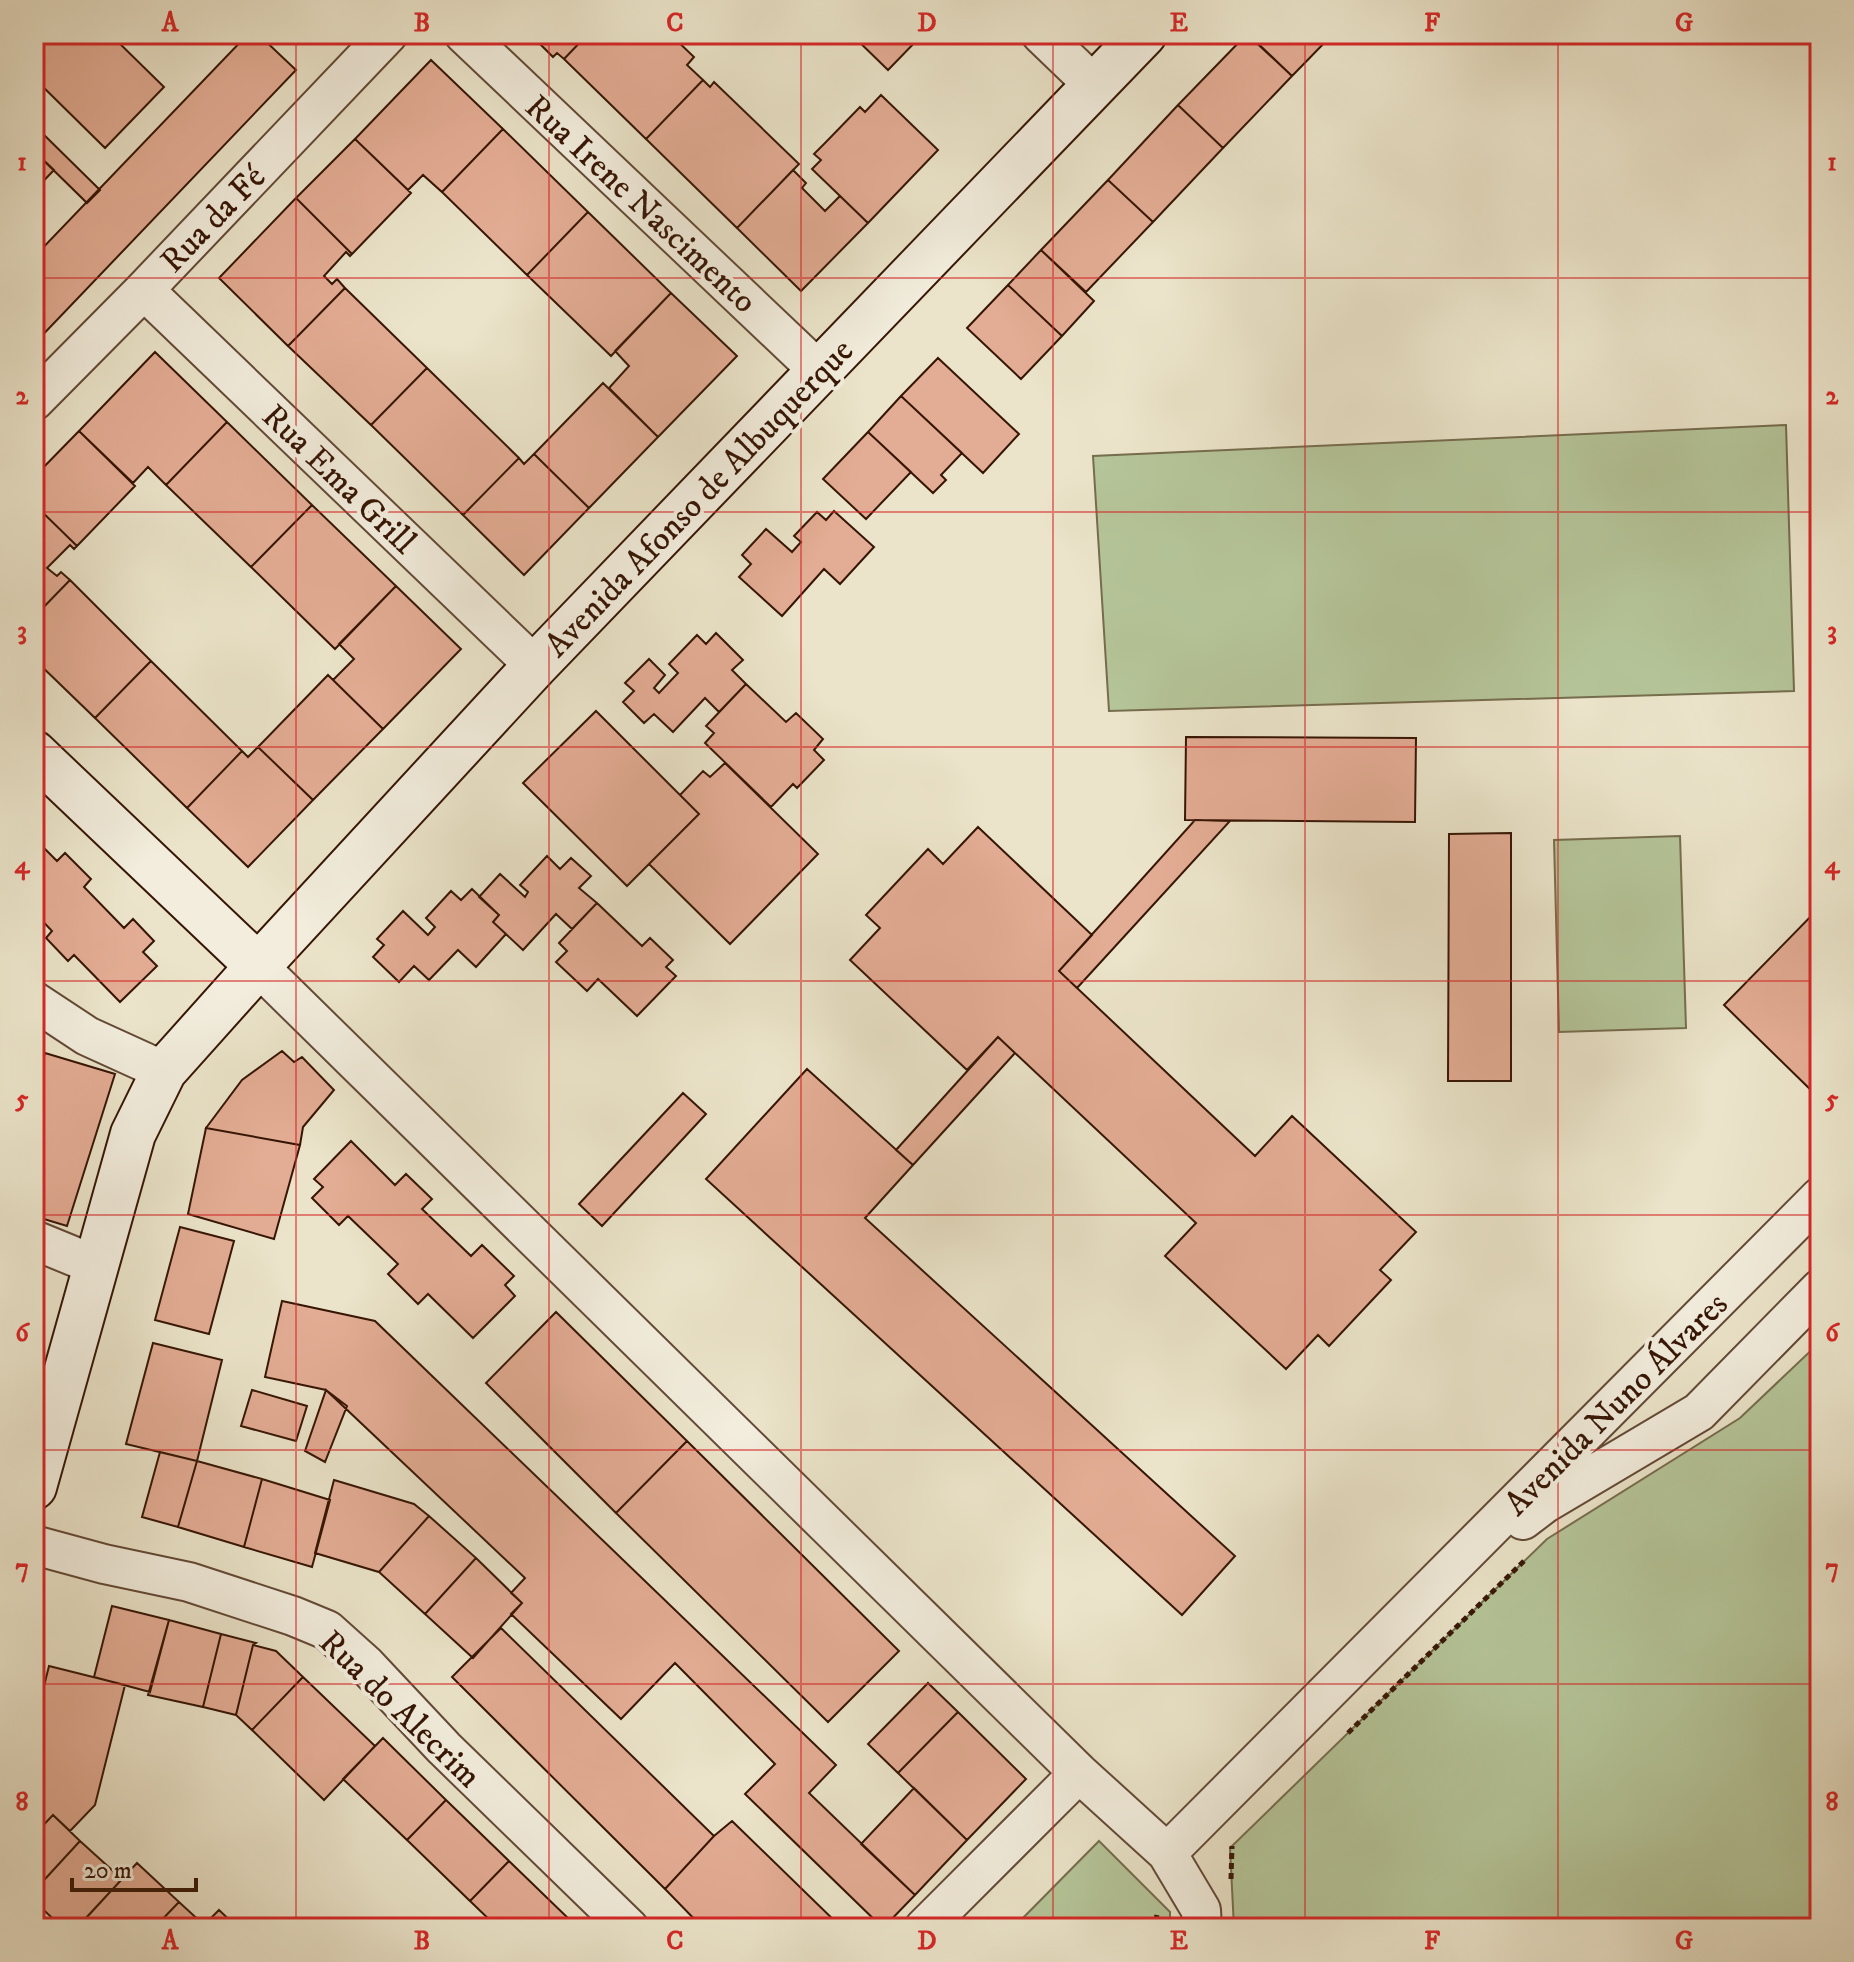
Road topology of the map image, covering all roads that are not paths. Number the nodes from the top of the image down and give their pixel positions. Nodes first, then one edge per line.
1 (388, 34) edge
2 (464, 34) edge
3 (1041, 34) edge
4 (1144, 34) edge
5 (1094, 85) junction
6 (144, 290) junction
7 (819, 371) junction
8 (34, 401) edge
9 (535, 666) junction
10 (34, 753) edge
11 (258, 966) junction
12 (34, 1001) edge
13 (164, 1071) junction
14 (1820, 1197) edge
15 (34, 1240) edge
16 (95, 1265) junction
17 (1820, 1289) edge
18 (1659, 1359) junction
19 (1699, 1412) junction
20 (34, 1487) edge
21 (34, 1545) edge
22 (1411, 1608) junction
23 (1079, 1773) junction
24 (1167, 1853) junction
25 (629, 1928) edge
26 (924, 1928) edge
27 (1202, 1928) edge

1 - 6 street, Rua da Fé
2 - 7 street, Rua Irene Nascimento
3 - 5 street
4 - 5 street, Avenida Afonso de Albuquerque
5 - 7 street, Avenida Afonso de Albuquerque
6 - 8 street, Rua da Fé
6 - 9 street, Rua Ema Grill
7 - 9 street, Avenida Afonso de Albuquerque
9 - 11 street, Avenida Afonso de Albuquerque
10 - 11 street
11 - 13 street, Avenida Afonso de Albuquerque
11 - 23 street
12 - 13 street
13 - 16 street, Avenida Afonso de Albuquerque
14 - 18 street, Avenida Nuno Álvares
15 - 16 street
16 - 20 street, Avenida Afonso de Albuquerque
17 - 19 street, Avenida Nuno Álvares
18 - 19 street
18 - 22 street, Avenida Nuno Álvares
19 - 22 street, Avenida Nuno Álvares
21 - 25 street, Rua do Alecrim
22 - 24 street, Avenida Nuno Álvares
23 - 24 street
23 - 26 street
24 - 27 street

